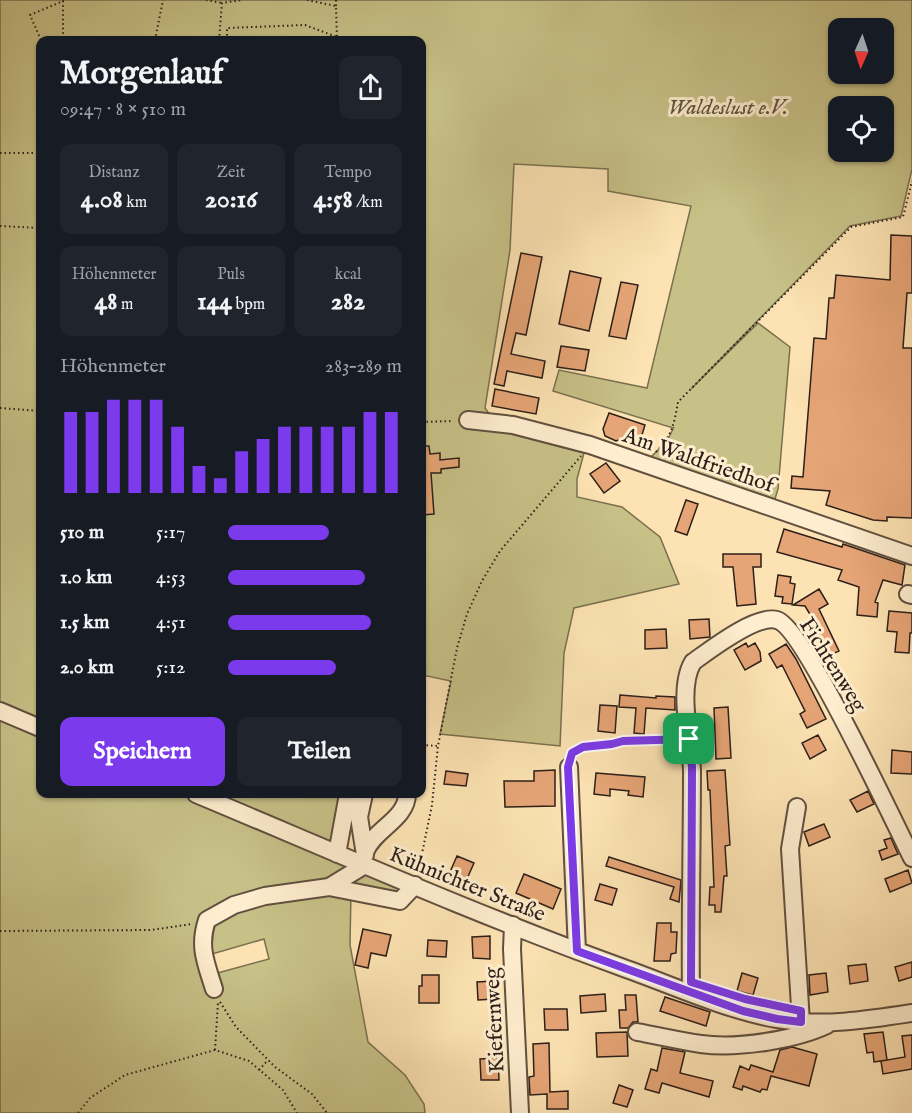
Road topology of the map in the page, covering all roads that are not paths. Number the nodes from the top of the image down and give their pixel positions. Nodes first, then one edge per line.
1 (468, 420) road end
2 (912, 556) edge
3 (0, 711) edge
4 (36, 726) edge
5 (568, 767) road end
6 (205, 798) edge
7 (347, 798) edge
8 (363, 798) edge
9 (406, 798) edge
10 (797, 807) dead end
11 (337, 854) junction
12 (912, 858) edge
13 (365, 859) junction
14 (416, 879) junction
15 (329, 887) junction
16 (513, 925) junction
17 (577, 951) junction
18 (214, 989) dead end
19 (691, 992) junction
20 (912, 1013) edge
21 (801, 1022) junction
22 (833, 1022) junction
23 (637, 1032) dead end
24 (520, 1113) edge

1 - 2 street, Am Waldfriedhof
3 - 4 street
5 - 17 street
6 - 11 street, Kühnichter Straße
7 - 11 street
8 - 13 street
9 - 13 street
10 - 21 street
11 - 13 street, Kühnichter Straße
12 - 19 street, Fichtenweg
13 - 14 street, Kühnichter Straße
13 - 15 street
14 - 15 street
14 - 16 street, Kühnichter Straße
15 - 18 street
16 - 17 street, Kühnichter Straße
16 - 24 street, Kiefernweg
17 - 19 street, Kühnichter Straße
19 - 21 street, Kühnichter Straße
20 - 22 street, Kühnichter Straße
21 - 22 street, Kühnichter Straße
22 - 23 street, Kühnichter Straße

